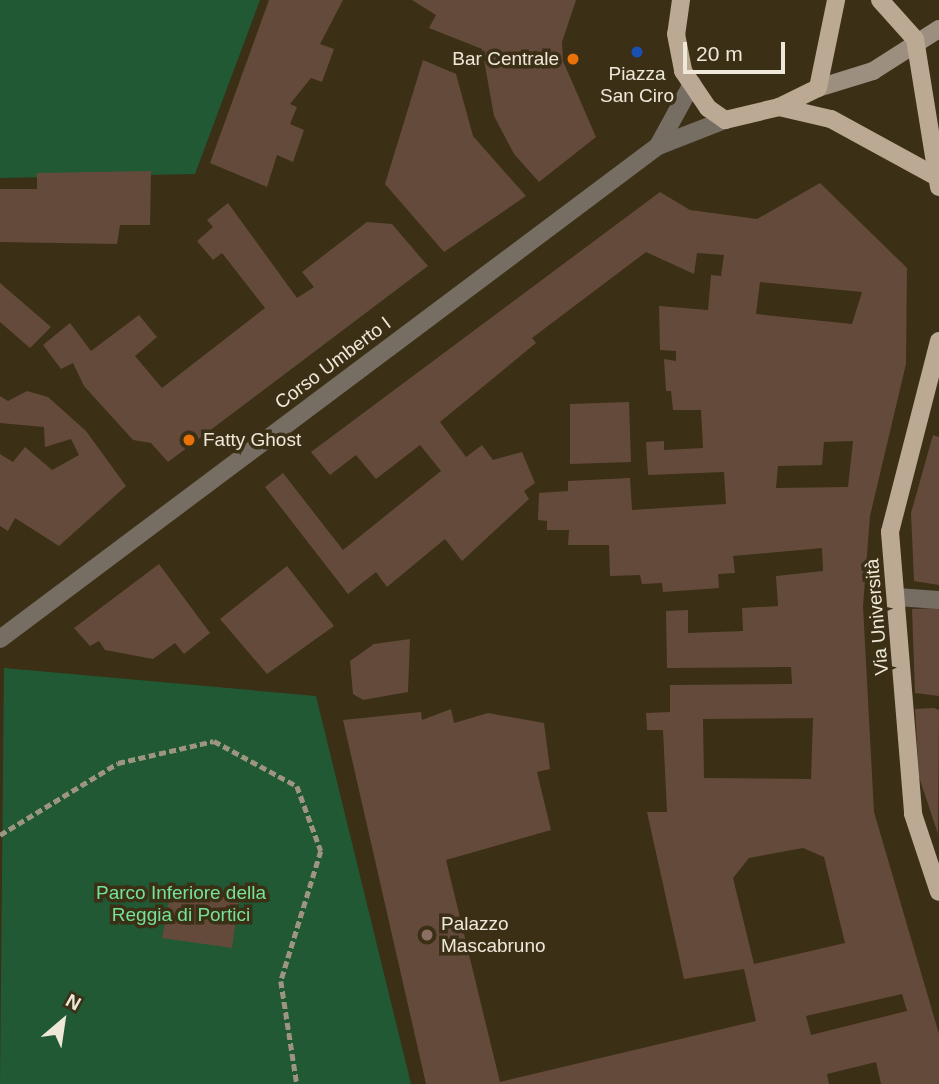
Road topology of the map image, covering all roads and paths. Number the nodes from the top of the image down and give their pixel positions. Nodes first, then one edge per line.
1 (836, 0) edge
2 (880, 0) edge
3 (678, 2) edge
4 (939, 29) edge
5 (915, 38) junction
6 (692, 84) junction
7 (818, 88) junction
8 (779, 107) junction
9 (724, 120) junction
10 (658, 146) junction
11 (937, 181) edge
12 (939, 341) edge
13 (897, 597) junction
14 (939, 600) edge
15 (0, 639) edge
16 (0, 835) edge
17 (939, 892) edge
18 (297, 1084) edge

1 - 7 main road
2 - 5 main road
3 - 6 main road
4 - 5 street
5 - 7 street
5 - 11 main road
6 - 9 main road
6 - 10 street, Corso Umberto I
7 - 8 main road
8 - 9 main road
8 - 11 main road
9 - 10 street, Corso Umberto I
10 - 15 street, Corso Umberto I
12 - 13 main road, Via Università
13 - 14 street
13 - 17 main road, Via Università
16 - 18 path

